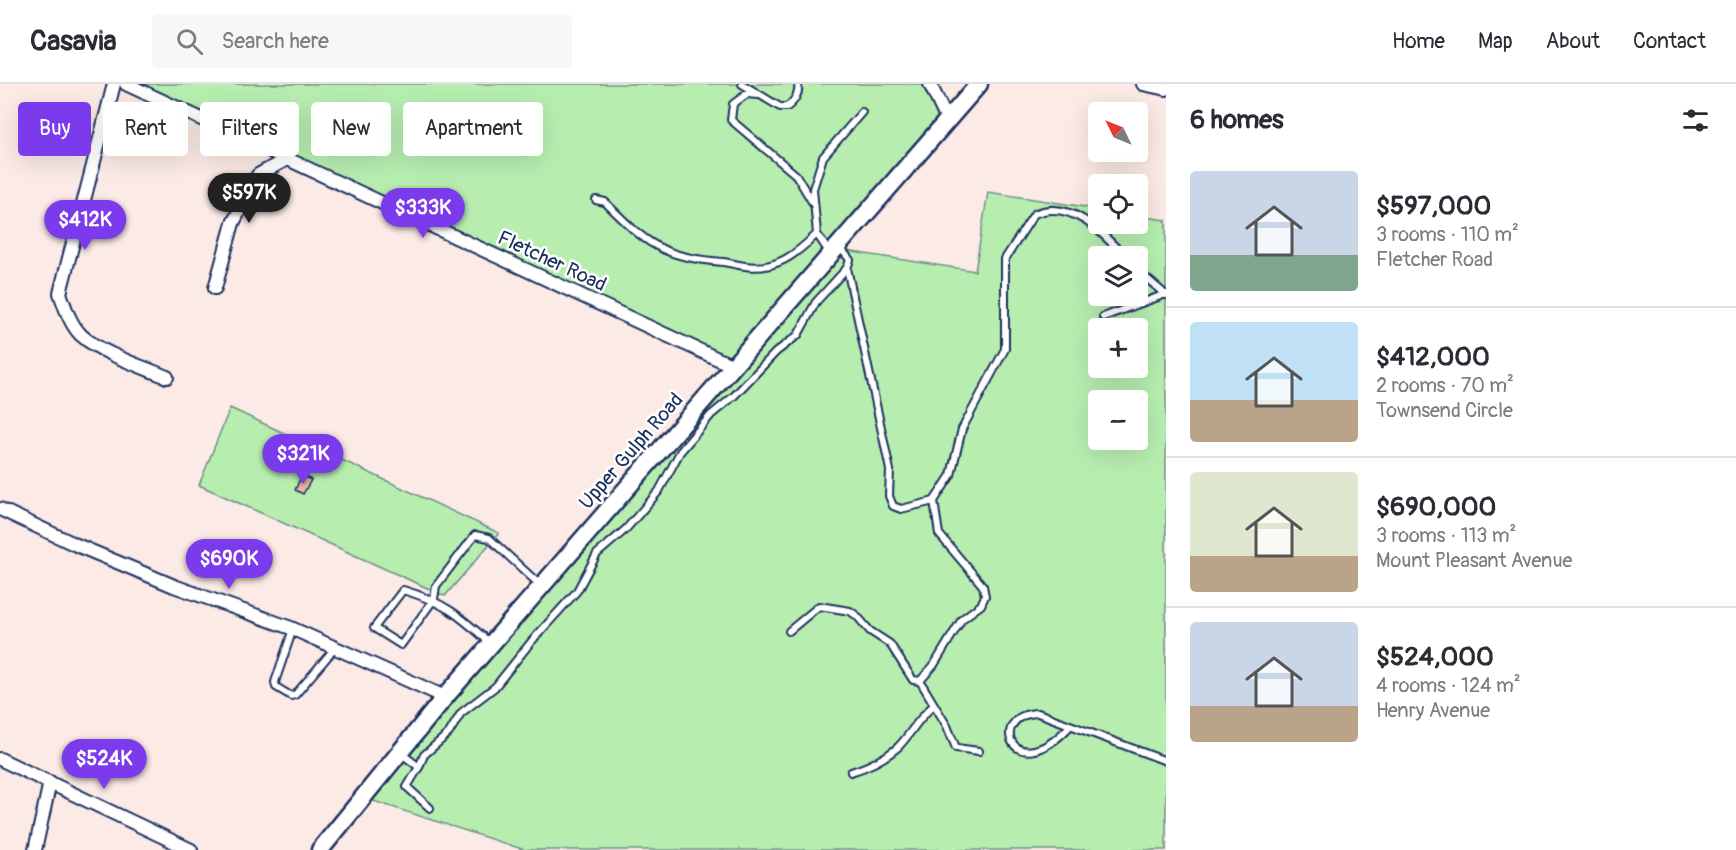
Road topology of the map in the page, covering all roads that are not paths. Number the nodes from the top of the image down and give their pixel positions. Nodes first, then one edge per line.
1 (114, 84) edge
2 (126, 84) edge
3 (742, 84) edge
4 (798, 84) edge
5 (930, 84) edge
6 (979, 84) edge
7 (1143, 84) edge
8 (1166, 89) edge
9 (757, 95) junction
10 (862, 112) dead end
11 (947, 120) junction
12 (287, 159) junction
13 (596, 200) dead end
14 (814, 205) junction
15 (817, 234) junction
16 (1114, 246) edge
17 (833, 248) junction
18 (847, 268) junction
19 (1148, 279) edge
20 (215, 288) dead end
21 (1166, 294) edge
22 (1104, 317) dead end
23 (733, 366) junction
24 (167, 377) dead end
25 (934, 501) junction
26 (0, 509) edge
27 (541, 586) junction
28 (434, 599) junction
29 (293, 629) junction
30 (789, 631) dead end
31 (490, 644) junction
32 (334, 648) junction
33 (920, 681) junction
34 (445, 697) junction
35 (934, 705) junction
36 (1070, 726) junction
37 (979, 751) dead end
38 (399, 752) junction
39 (0, 759) edge
40 (1166, 761) edge
41 (419, 767) junction
42 (851, 772) dead end
43 (50, 782) junction
44 (430, 808) dead end
45 (35, 850) edge
46 (191, 850) edge
47 (320, 850) edge

1 - 24 street
2 - 12 street, Fletcher Road
3 - 9 lane
4 - 9 lane
5 - 11 street
6 - 11 street, Upper Gulph Road
7 - 8 street
9 - 14 lane
10 - 14 lane
11 - 17 street, Upper Gulph Road
12 - 20 street
12 - 23 street, Fletcher Road
13 - 15 lane
14 - 15 lane
15 - 17 lane
16 - 25 lane
17 - 18 lane
17 - 23 street, Upper Gulph Road
18 - 25 lane
18 - 41 lane
19 - 21 lane
21 - 22 lane
23 - 27 street, Upper Gulph Road
25 - 33 lane
26 - 29 street
27 - 28 lane
27 - 31 street, Upper Gulph Road
28 - 28 lane
28 - 31 lane
29 - 32 street
29 - 32 lane
30 - 33 lane
31 - 34 street, Upper Gulph Road
32 - 34 street
33 - 35 lane
34 - 38 street, Upper Gulph Road
35 - 37 lane
35 - 42 lane
36 - 36 lane
36 - 40 lane
38 - 41 lane
38 - 47 street, Upper Gulph Road
39 - 43 street
41 - 44 lane
43 - 45 street
43 - 46 street

